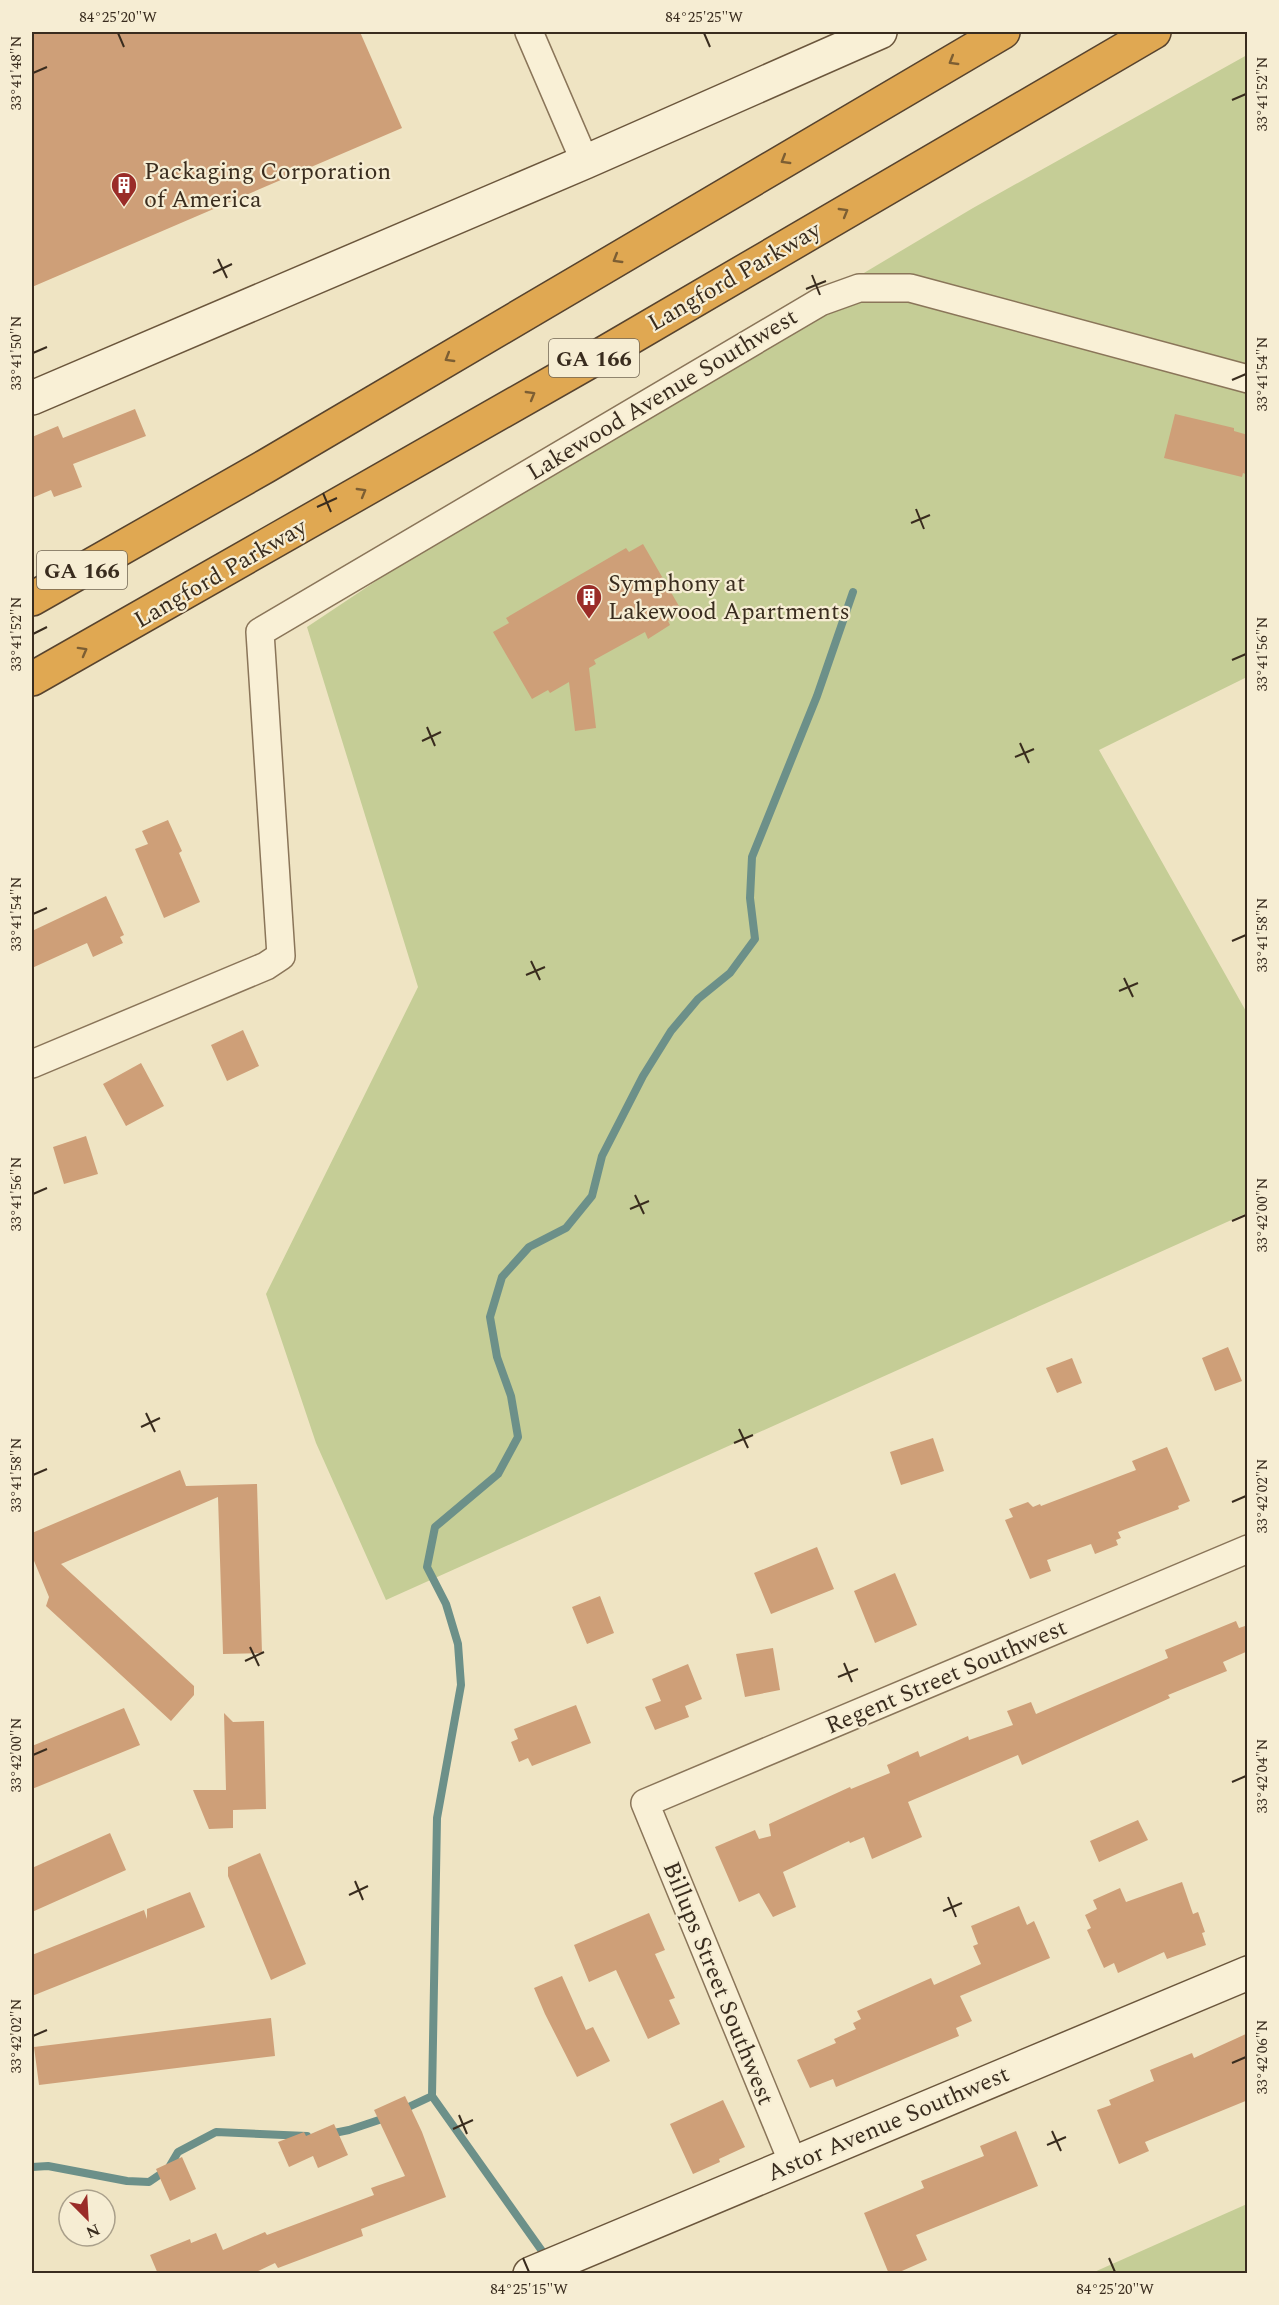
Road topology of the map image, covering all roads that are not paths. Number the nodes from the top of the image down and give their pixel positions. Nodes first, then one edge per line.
1 (529, 32) edge
2 (880, 32) edge
3 (1003, 32) edge
4 (1154, 32) edge
5 (585, 162) junction
6 (1248, 379) edge
7 (32, 398) edge
8 (32, 599) edge
9 (32, 679) edge
10 (32, 1064) edge
11 (1248, 1549) edge
12 (645, 1803) joint
13 (1248, 1973) edge
14 (793, 2163) junction
15 (530, 2274) edge

1 - 5 street
2 - 5 street
3 -> 8 highway, GA 166
9 -> 4 highway, Langford Parkway / GA 166
5 - 7 street
6 - 10 street, Lakewood Avenue Southwest
11 - 12 street, Regent Street Southwest
12 - 14 street, Billups Street Southwest
13 - 14 street, Astor Avenue Southwest
14 - 15 street, Astor Avenue Southwest

